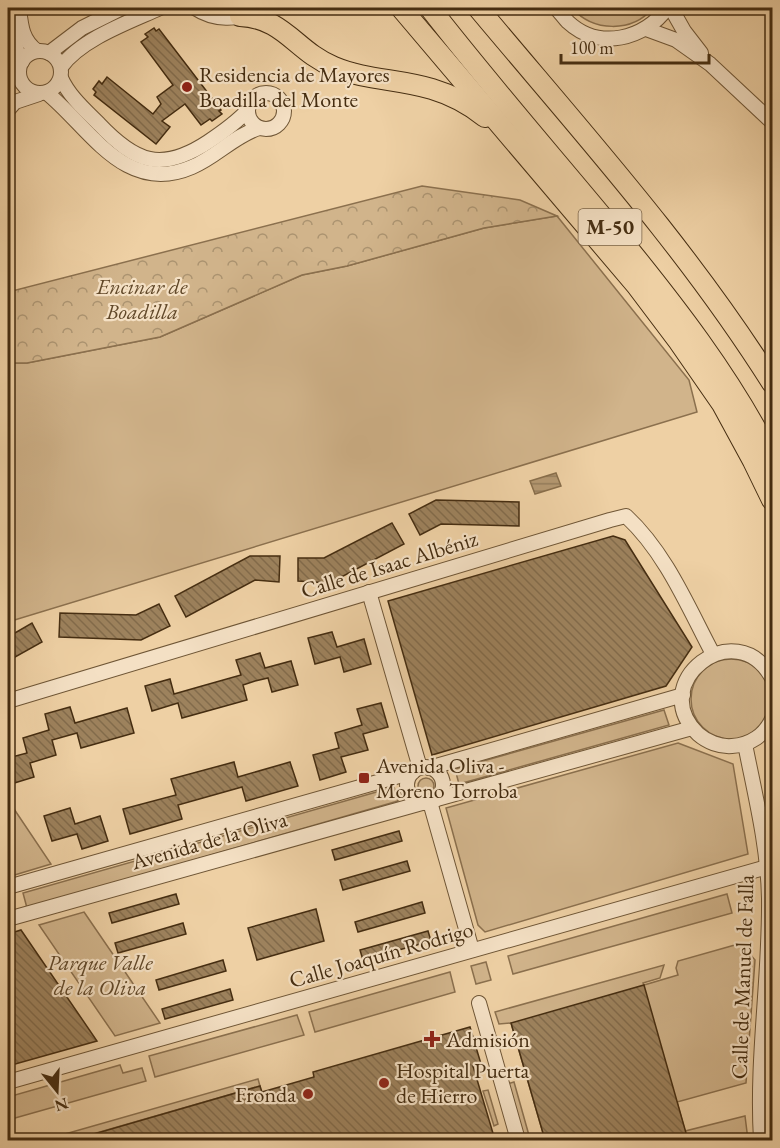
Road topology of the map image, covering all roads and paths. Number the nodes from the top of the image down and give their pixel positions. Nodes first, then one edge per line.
1 (9, 8) edge
2 (19, 8) edge
3 (122, 8) edge
4 (160, 8) edge
5 (195, 8) edge
6 (401, 8) edge
7 (430, 8) edge
8 (478, 8) edge
9 (556, 8) edge
10 (669, 8) edge
11 (249, 12) edge
12 (646, 29) junction
13 (43, 52) junction
14 (22, 62) junction
15 (710, 64) junction
16 (61, 72) junction
17 (20, 78) junction
18 (43, 93) junction
19 (8, 98) edge
20 (8, 110) edge
21 (248, 111) junction
22 (772, 122) edge
23 (259, 128) junction
24 (521, 149) junction
25 (675, 244) junction
26 (772, 369) edge
27 (772, 383) edge
28 (772, 459) edge
29 (772, 500) edge
30 (369, 592) junction
31 (713, 654) junction
32 (772, 678) edge
33 (682, 695) junction
34 (8, 701) edge
35 (772, 719) edge
36 (692, 728) junction
37 (745, 744) junction
38 (421, 769) junction
39 (430, 801) junction
40 (767, 867) junction
41 (8, 887) edge
42 (8, 919) edge
43 (472, 950) junction
44 (477, 1004) dead end
45 (8, 1082) edge
46 (516, 1140) edge
47 (762, 1140) edge

1 - 14 street
2 - 13 street
3 - 13 street
4 - 16 street
5 - 11 street
6 - 24 highway
7 - 28 highway, M-50
8 - 25 highway, M-50
9 - 12 street
10 - 12 street
10 - 15 street
11 - 24 highway
12 - 15 street
13 - 14 street
13 - 16 street
14 - 17 street
15 - 22 street
16 - 18 street
16 - 21 street
17 - 18 street
17 - 19 street
18 - 20 street
18 - 23 street
21 - 23 street
21 - 23 street
24 - 29 highway
25 - 26 highway
25 - 27 highway, M-50
30 - 31 street, Calle de Isaac Albéniz
30 - 34 street, Calle de Isaac Albéniz
30 - 38 street
31 - 32 street
31 - 33 street
33 - 36 street
33 - 38 street, Avenida de la Oliva
35 - 37 street
36 - 37 street
36 - 39 street, Avenida de la Oliva
37 - 40 street, Calle de Manuel de Falla
38 - 39 street
38 - 39 street
38 - 41 street, Avenida de la Oliva
39 - 42 street, Avenida de la Oliva
39 - 43 street
40 - 43 street, Calle Joaquín Rodrigo
40 - 47 street, Calle de Manuel de Falla
43 - 45 street, Calle Joaquín Rodrigo
44 - 46 street

